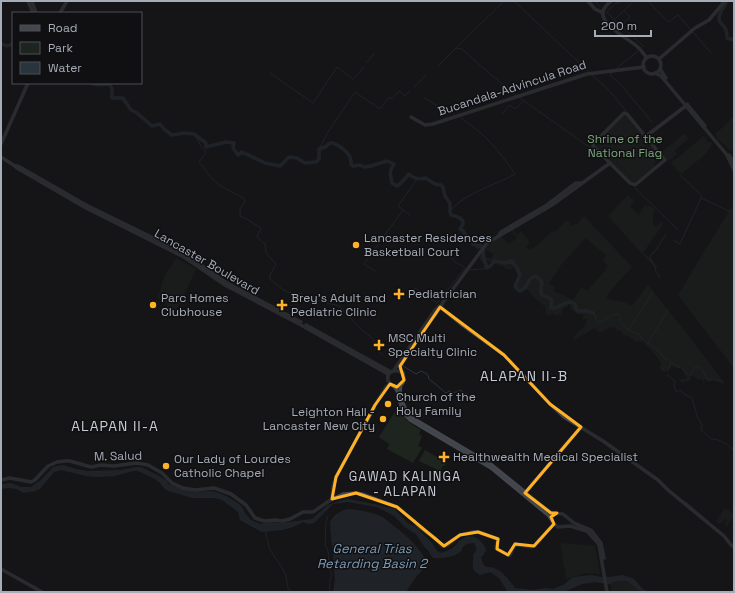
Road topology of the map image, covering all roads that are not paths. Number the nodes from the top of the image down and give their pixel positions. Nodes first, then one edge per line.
1 (30, 1) edge
2 (67, 1) edge
3 (589, 1) edge
4 (611, 1) edge
5 (724, 2) edge
6 (33, 12) edge
7 (36, 12) edge
8 (61, 12) edge
9 (603, 13) junction
10 (647, 58) junction
11 (659, 59) junction
12 (644, 67) junction
13 (660, 69) junction
14 (655, 73) junction
15 (28, 84) edge
16 (687, 105) junction
17 (411, 117) dead end
18 (645, 137) junction
19 (1, 144) edge
20 (1, 157) edge
21 (610, 163) junction
22 (734, 163) edge
23 (734, 170) edge
24 (244, 293) junction
25 (440, 307) junction
26 (392, 371) junction
27 (401, 372) junction
28 (388, 376) junction
29 (390, 384) junction
30 (401, 385) junction
31 (394, 387) junction
32 (581, 427) junction
33 (1, 480) edge
34 (525, 493) junction
35 (332, 499) junction
36 (557, 513) junction
37 (566, 516) junction
38 (554, 523) junction
39 (564, 526) junction
40 (734, 547) edge
41 (1, 569) edge
42 (605, 574) junction
43 (42, 592) edge
44 (608, 592) edge

1 - 6 main road
1 - 7 main road
2 - 8 main road
3 - 9 main road
4 - 9 main road
5 - 11 main road
9 - 10 main road
10 - 11 main road
10 - 12 main road
11 - 13 main road
12 - 14 main road
12 - 17 main road, Bucandala-Advincula Road
13 - 14 main road
13 - 16 main road
14 - 16 main road
15 - 19 main road
16 - 18 main road
16 - 22 main road
16 - 23 main road
18 - 21 main road
18 - 21 main road
20 - 24 main road, Lancaster Boulevard
21 - 25 main road
24 - 26 main road, Lancaster Boulevard
24 - 28 main road, Lancaster Boulevard
25 - 26 main road
25 - 27 main road
25 - 32 main road
26 - 27 main road
26 - 28 main road
27 - 30 main road
28 - 29 main road
29 - 31 main road
29 - 35 main road
30 - 31 main road
30 - 34 main road
31 - 38 main road
32 - 34 main road
32 - 40 main road
33 - 35 main road, M. Salud
34 - 36 main road
35 - 38 main road, M. Salud
36 - 37 main road
36 - 38 main road
37 - 39 main road
37 - 42 main road
38 - 39 main road
39 - 42 main road
41 - 43 main road
42 - 44 main road

